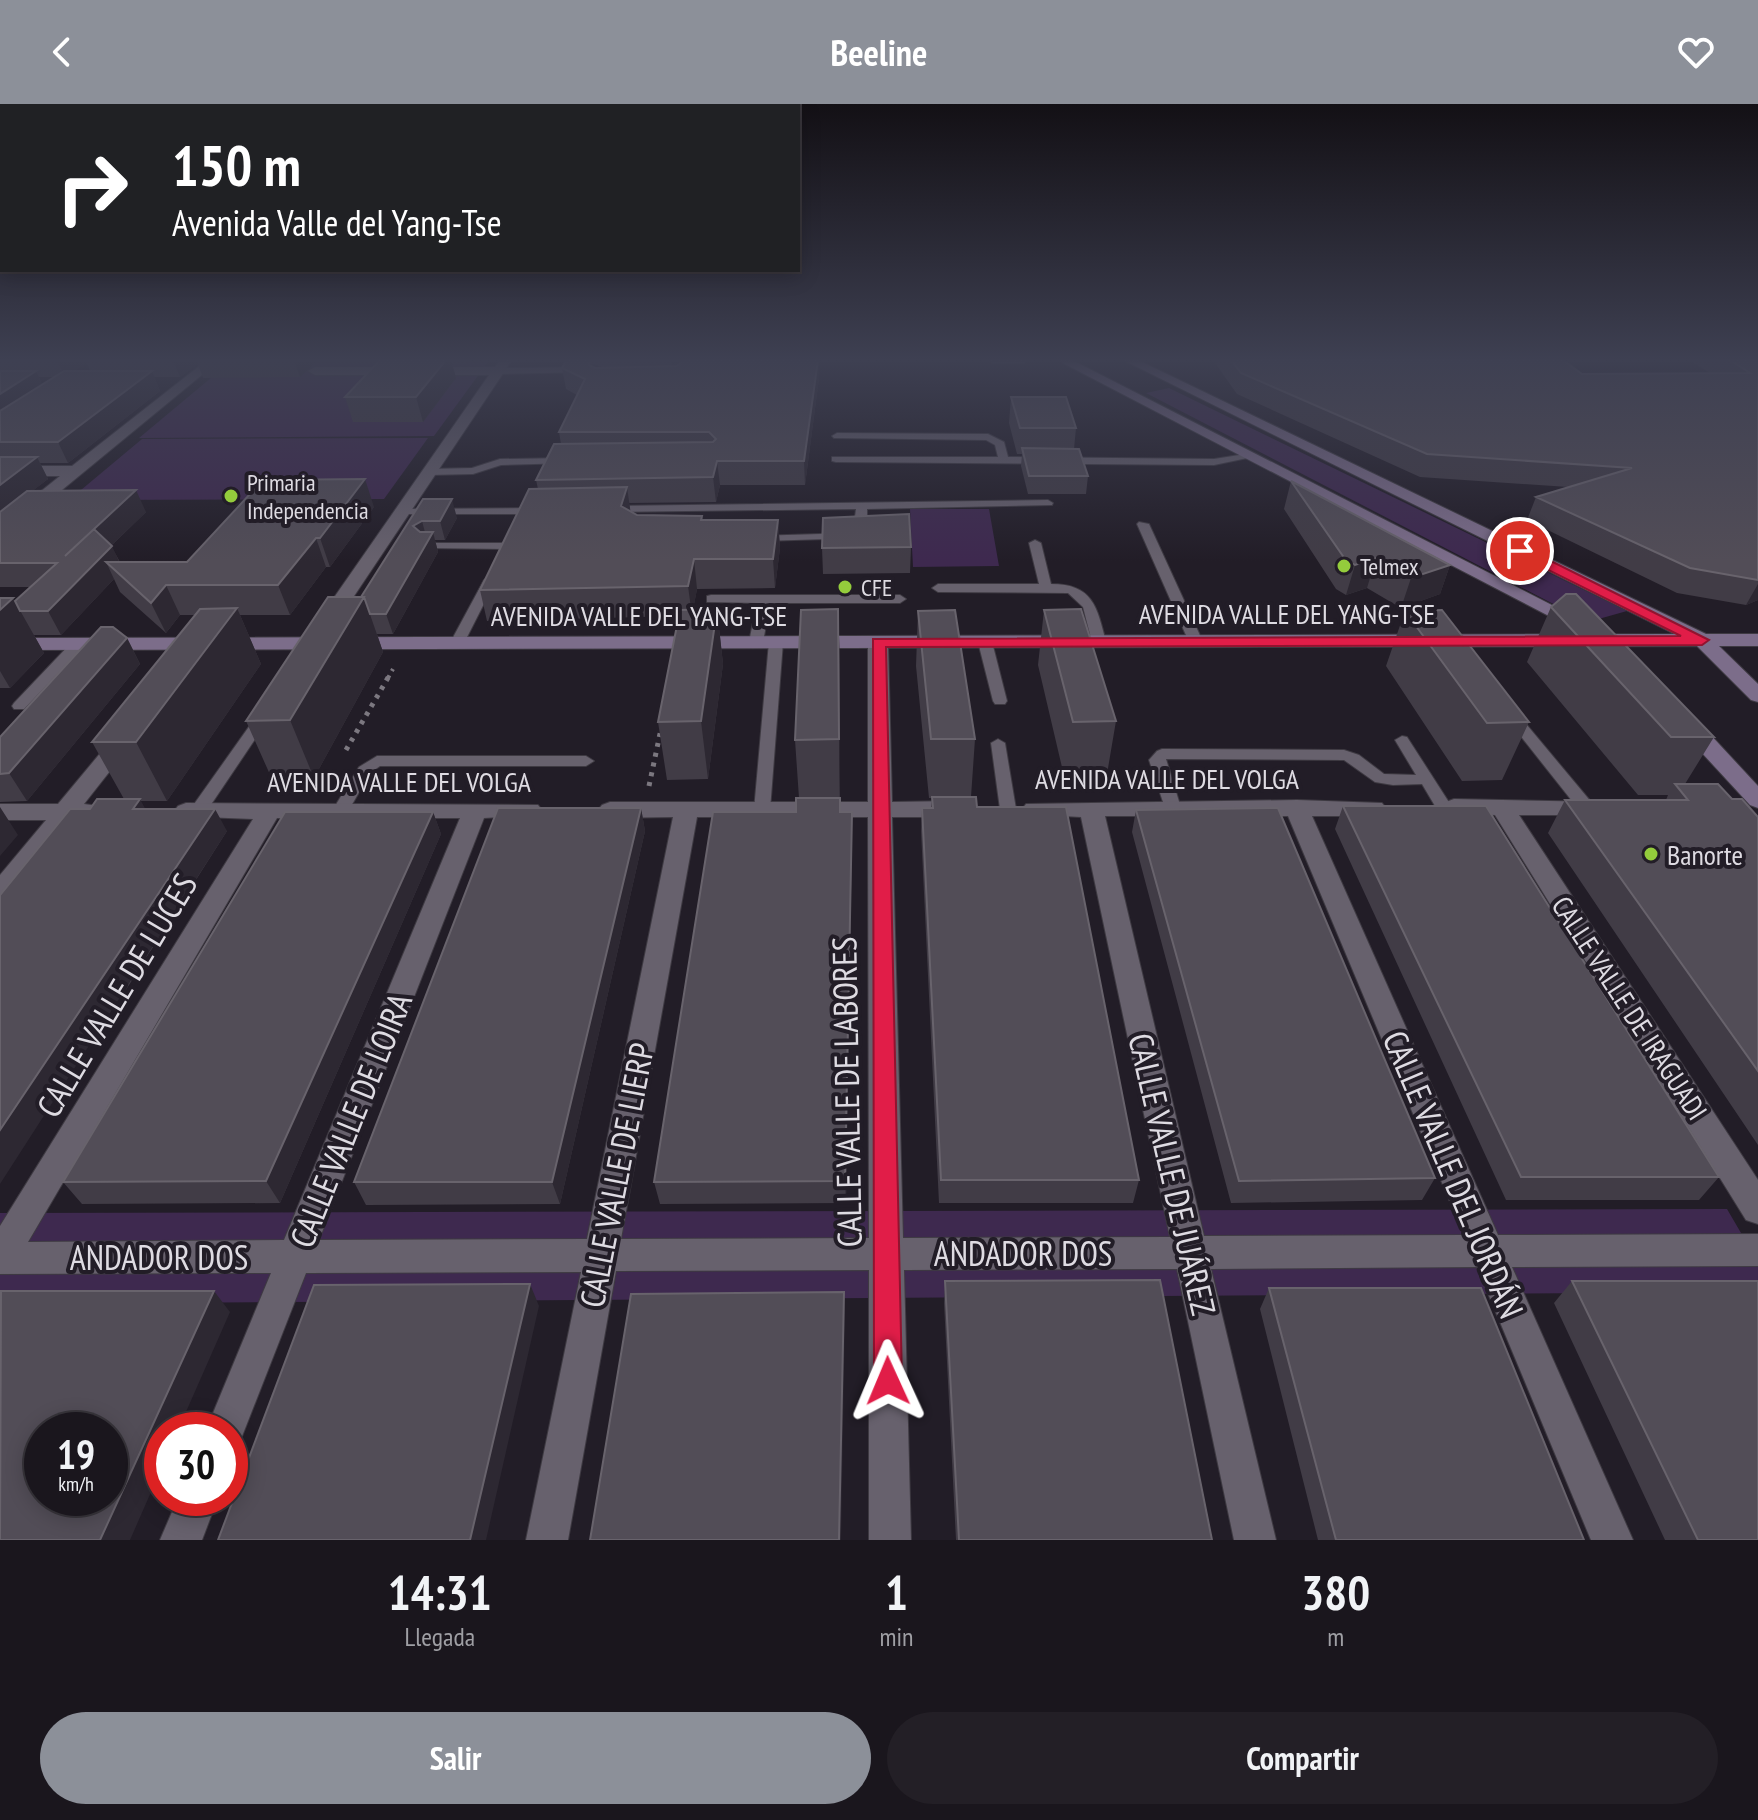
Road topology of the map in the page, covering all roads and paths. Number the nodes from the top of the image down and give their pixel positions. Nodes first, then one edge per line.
1 (130, 427) edge
2 (460, 427) edge
3 (1195, 427) edge
4 (1267, 427) edge
5 (837, 436) dead end
6 (1252, 456) junction
7 (836, 459) dead end
8 (575, 461) edge
9 (1004, 461) junction
10 (0, 471) edge
11 (76, 471) junction
12 (429, 472) junction
13 (1048, 503) dead end
14 (862, 506) junction
15 (554, 510) edge
16 (597, 510) edge
17 (402, 512) junction
18 (1143, 524) dead end
19 (516, 529) junction
20 (0, 532) edge
21 (741, 539) edge
22 (1035, 543) dead end
23 (427, 546) edge
24 (500, 560) edge
25 (493, 574) edge
26 (938, 588) dead end
27 (1046, 588) junction
28 (711, 599) dead end
29 (764, 599) junction
30 (900, 599) dead end
31 (1702, 640) junction
32 (1758, 640) edge
33 (1451, 641) junction
34 (1610, 641) junction
35 (766, 642) junction
36 (878, 642) junction
37 (985, 642) junction
38 (1099, 642) junction
39 (1196, 642) junction
40 (407, 643) junction
41 (457, 643) junction
42 (0, 644) edge
43 (78, 644) junction
44 (201, 644) junction
45 (312, 644) junction
46 (1465, 659) edge
47 (300, 662) edge
48 (1631, 663) edge
49 (182, 668) edge
50 (1758, 696) edge
51 (275, 699) edge
52 (1000, 701) dead end
53 (1501, 703) edge
54 (19, 706) dead end
55 (1674, 709) edge
56 (143, 716) edge
57 (663, 719) edge
58 (1402, 740) dead end
59 (998, 743) dead end
60 (341, 760) dead end
61 (586, 761) dead end
62 (1427, 779) junction
63 (1758, 800) edge
64 (1758, 806) edge
65 (1444, 807) junction
66 (1502, 807) junction
67 (1586, 807) junction
68 (1617, 807) edge
69 (1727, 807) edge
70 (1173, 808) junction
71 (1297, 808) junction
72 (880, 809) junction
73 (992, 809) junction
74 (1091, 809) junction
75 (552, 810) edge
76 (582, 810) edge
77 (644, 810) junction
78 (686, 810) junction
79 (762, 810) junction
80 (169, 811) edge
81 (198, 811) junction
82 (270, 811) junction
83 (340, 811) junction
84 (475, 811) junction
85 (0, 812) edge
86 (65, 812) junction
87 (124, 812) edge
88 (0, 892) edge
89 (1758, 1209) edge
90 (1758, 1250) edge
91 (1191, 1252) junction
92 (1488, 1252) junction
93 (886, 1254) junction
94 (601, 1255) junction
95 (0, 1257) edge
96 (295, 1257) junction
97 (232, 1412) edge
98 (191, 1516) edge
99 (181, 1540) edge
100 (547, 1540) edge
101 (890, 1540) edge
102 (1255, 1540) edge
103 (1612, 1540) edge

1 - 11 street
2 - 12 street
3 - 6 street
4 - 31 street
5 - 9 lane
6 - 9 lane
6 - 34 street
7 - 9 lane
8 - 12 lane
10 - 11 street
11 - 20 street
12 - 17 street
13 - 14 lane
14 - 16 lane
14 - 21 lane
15 - 19 lane
17 - 19 lane
17 - 45 street
18 - 39 lane
19 - 23 lane
19 - 24 lane
22 - 27 lane
25 - 41 lane
26 - 27 lane
27 - 38 lane
28 - 29 lane
29 - 30 lane
29 - 35 lane
31 - 32 street, AVENIDA VALLE DEL YANG-TSE
31 - 34 street, AVENIDA VALLE DEL YANG-TSE
31 - 50 street
33 - 34 street, AVENIDA VALLE DEL YANG-TSE
33 - 39 street, AVENIDA VALLE DEL YANG-TSE
33 - 46 lane
34 - 48 street
35 - 36 street, AVENIDA VALLE DEL YANG-TSE
35 - 41 street, AVENIDA VALLE DEL YANG-TSE
35 - 79 lane
36 - 37 street, AVENIDA VALLE DEL YANG-TSE
36 - 72 street, CALLE VALLE DE LABORES
37 - 38 street, AVENIDA VALLE DEL YANG-TSE
37 - 52 lane
38 - 39 street, AVENIDA VALLE DEL YANG-TSE
40 - 41 street, AVENIDA VALLE DEL YANG-TSE
40 - 45 street, AVENIDA VALLE DEL YANG-TSE
40 - 60 path
42 - 43 street, AVENIDA VALLE DEL YANG-TSE
43 - 44 street, AVENIDA VALLE DEL YANG-TSE
43 - 54 lane
44 - 45 street, AVENIDA VALLE DEL YANG-TSE
44 - 49 street
45 - 47 lane
51 - 81 lane
53 - 67 lane
55 - 63 street
56 - 86 street
57 - 77 path
58 - 62 lane
59 - 73 lane
61 - 83 lane
62 - 65 lane
62 - 70 lane
64 - 69 street
65 - 66 street, AVENIDA VALLE DEL VOLGA
65 - 71 street, AVENIDA VALLE DEL VOLGA
66 - 67 street, AVENIDA VALLE DEL VOLGA
66 - 89 street, CALLE VALLE DE IRAGUADI
67 - 68 street, AVENIDA VALLE DEL VOLGA
70 - 71 street, AVENIDA VALLE DEL VOLGA
70 - 74 street, AVENIDA VALLE DEL VOLGA
71 - 92 street, CALLE VALLE DEL JORDÁN
72 - 73 street, AVENIDA VALLE DEL VOLGA
72 - 79 street, AVENIDA VALLE DEL VOLGA
72 - 93 street, CALLE VALLE DE LABORES
73 - 74 street, AVENIDA VALLE DEL VOLGA
74 - 91 street, CALLE VALLE DE JUÁREZ
75 - 84 street, AVENIDA VALLE DEL VOLGA
76 - 77 street, AVENIDA VALLE DEL VOLGA
77 - 78 street, AVENIDA VALLE DEL VOLGA
78 - 79 street, AVENIDA VALLE DEL VOLGA
78 - 94 street, CALLE VALLE DE LIERP
80 - 81 street, AVENIDA VALLE DEL VOLGA
81 - 82 street, AVENIDA VALLE DEL VOLGA
82 - 83 street, AVENIDA VALLE DEL VOLGA
82 - 95 street, CALLE VALLE DE LUCES
83 - 84 street, AVENIDA VALLE DEL VOLGA
84 - 96 street, CALLE VALLE DE LOIRA
85 - 86 street
86 - 87 street
86 - 88 street
90 - 92 street, ANDADOR DOS
91 - 92 street, ANDADOR DOS
91 - 93 street, ANDADOR DOS
91 - 102 street, CALLE VALLE DE JUÁREZ
92 - 103 street, CALLE VALLE DEL JORDÁN
93 - 94 street, ANDADOR DOS
93 - 101 street, CALLE VALLE DE LABORES
94 - 96 street, ANDADOR DOS
94 - 100 street, CALLE VALLE DE LIERP
95 - 96 street, ANDADOR DOS
96 - 97 street, CALLE VALLE DE LOIRA
98 - 99 street

